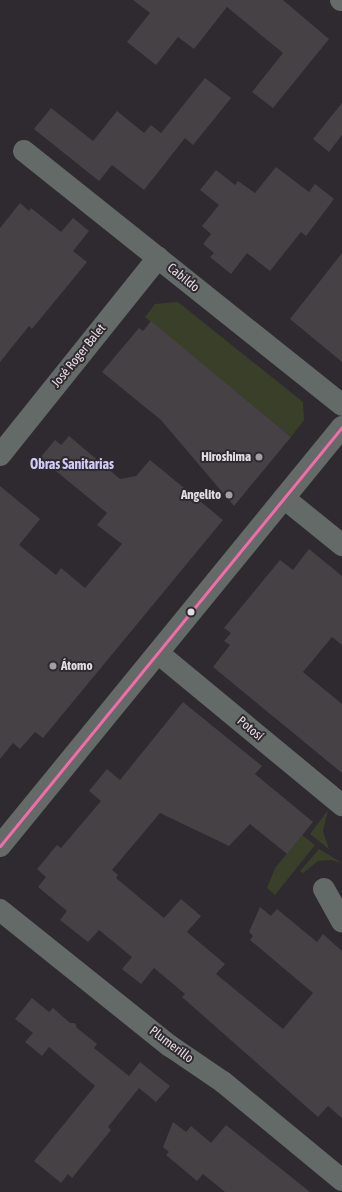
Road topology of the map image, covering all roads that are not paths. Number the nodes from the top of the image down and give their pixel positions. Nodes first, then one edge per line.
1 (24, 151) dead end
2 (158, 258) junction
3 (342, 406) edge
4 (342, 427) edge
5 (0, 454) edge
6 (284, 498) junction
7 (342, 546) edge
8 (158, 652) junction
9 (342, 805) edge
10 (0, 846) edge
11 (324, 889) dead end
12 (0, 910) edge
13 (342, 922) edge
14 (342, 1180) edge

1 - 2 street, Cabildo
2 - 3 street, Cabildo
2 - 5 street, José Roger Balet
4 - 6 street
6 - 7 street
6 - 8 street
8 - 9 street, Potosí
8 - 10 street
11 - 13 street
12 - 14 street, Plumerillo

